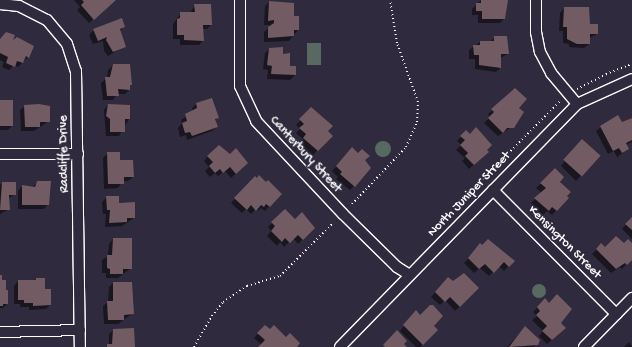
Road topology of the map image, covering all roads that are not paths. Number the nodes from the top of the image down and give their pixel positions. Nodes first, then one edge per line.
1 (240, 0) edge
2 (536, 0) edge
3 (0, 4) edge
4 (632, 79) edge
5 (577, 104) junction
6 (0, 154) edge
7 (78, 154) junction
8 (493, 190) junction
9 (410, 275) junction
10 (632, 298) edge
11 (616, 314) junction
12 (80, 330) junction
13 (0, 332) edge
14 (80, 347) edge
15 (340, 347) edge
16 (584, 347) edge

1 - 9 street, Canterbury Street
2 - 5 street
3 - 7 street, Radcliffe Drive
4 - 5 street, North Juniper Street
5 - 8 street, North Juniper Street
6 - 7 street
7 - 12 street, Radcliffe Drive
8 - 9 street, North Juniper Street
8 - 11 street, Kensington Street
9 - 15 street, North Juniper Street
10 - 11 street
11 - 16 street
12 - 13 street
12 - 14 street, Radcliffe Drive

